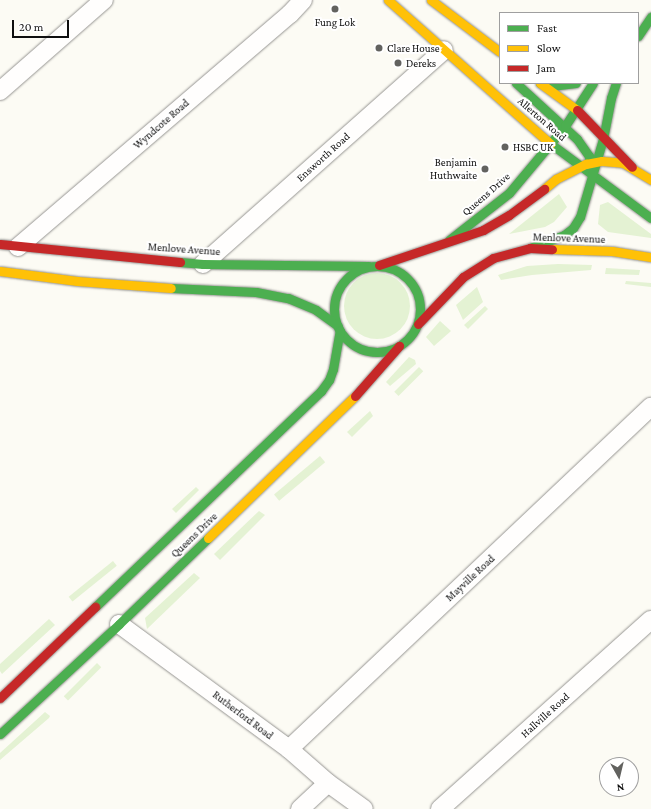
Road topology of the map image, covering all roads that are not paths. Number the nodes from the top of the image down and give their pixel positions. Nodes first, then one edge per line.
1 (104, 0) edge
2 (303, 0) edge
3 (388, 0) edge
4 (431, 0) edge
5 (450, 15) junction
6 (651, 17) edge
7 (639, 35) edge
8 (474, 44) dead end
9 (444, 50) junction
10 (499, 51) edge
11 (517, 84) edge
12 (541, 84) edge
13 (544, 84) edge
14 (568, 84) edge
15 (591, 84) edge
16 (616, 84) edge
17 (0, 91) edge
18 (577, 110) junction
19 (565, 126) junction
20 (603, 139) junction
21 (551, 144) junction
22 (594, 162) junction
23 (581, 166) junction
24 (632, 167) junction
25 (592, 174) junction
26 (651, 180) edge
27 (651, 218) edge
28 (448, 241) junction
29 (0, 244) edge
30 (18, 247) junction
31 (530, 248) junction
32 (651, 257) edge
33 (203, 264) junction
34 (368, 266) junction
35 (379, 266) junction
36 (0, 271) edge
37 (418, 324) junction
38 (339, 329) junction
39 (399, 346) junction
40 (651, 407) edge
41 (651, 620) edge
42 (119, 624) junction
43 (0, 698) edge
44 (0, 734) edge
45 (289, 749) junction
46 (328, 783) junction
47 (300, 809) edge
48 (364, 809) edge
49 (440, 809) edge

1 - 17 street
2 - 30 street, Wyndcote Road
3 - 9 main road, Allerton Road
4 - 5 main road
5 - 8 main road
5 - 10 main road
6 - 7 main road
9 - 21 main road, Allerton Road
9 - 33 street, Ensworth Road
11 - 19 main road
12 - 18 main road
13 - 14 main road
15 - 18 main road, Queens Drive
16 - 20 main road
18 - 19 main road, Queens Drive
18 - 20 main road
19 - 21 main road, Queens Drive
19 - 22 main road
20 - 22 main road
20 - 24 main road
21 - 23 main road, Allerton Road
21 - 28 main road, Queens Drive
22 - 23 main road, Queens Drive
22 - 24 main road, Queens Drive
22 - 25 main road
23 - 25 main road, Allerton Road
23 - 28 main road, Queens Drive
24 - 26 main road
25 - 27 main road, Allerton Road
25 - 31 main road
28 - 35 main road, Queens Drive
29 - 30 main road, Menlove Avenue
30 - 33 main road, Menlove Avenue
31 - 32 main road, Menlove Avenue
31 - 37 main road, Menlove Avenue
33 - 34 main road, Menlove Avenue
34 - 35 main road
34 - 38 main road
35 - 37 main road
36 - 38 main road
37 - 39 main road
38 - 39 main road
38 - 43 main road, Queens Drive
39 - 42 main road, Queens Drive
40 - 45 street, Mayville Road
41 - 49 street, Hallville Road
42 - 44 main road, Queens Drive
42 - 45 street, Rutherford Road
45 - 46 street, Rutherford Road
46 - 47 street
46 - 48 street, Rutherford Road

